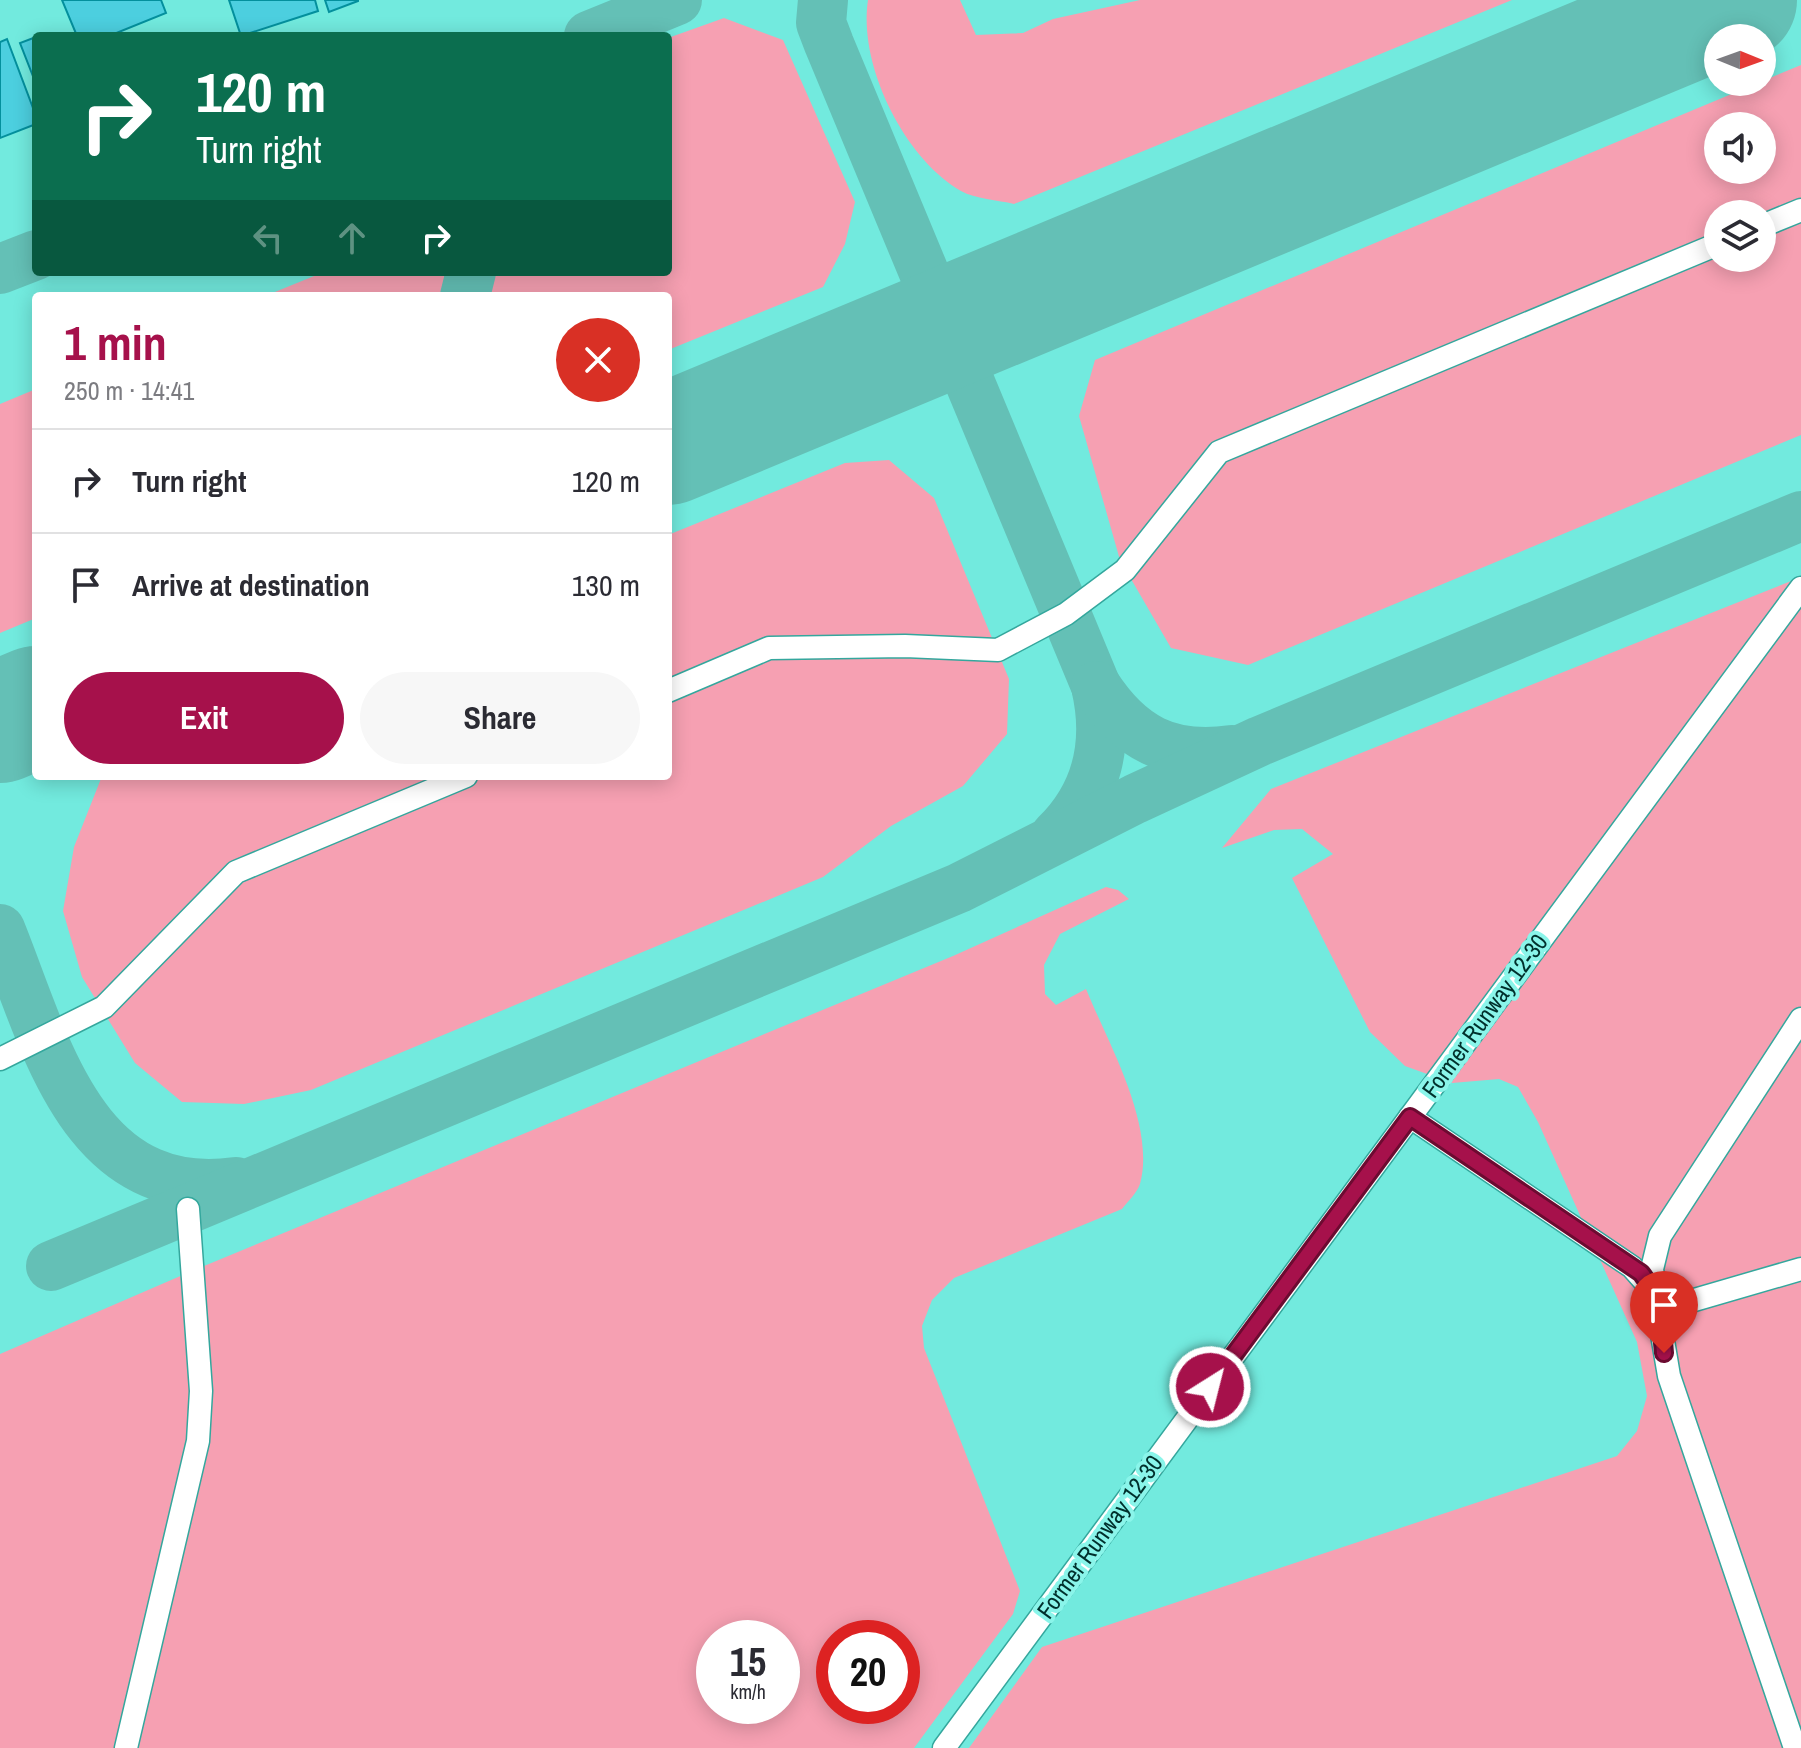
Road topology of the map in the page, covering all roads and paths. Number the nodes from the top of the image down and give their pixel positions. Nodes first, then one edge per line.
1 (1801, 210) edge
2 (1776, 220) edge
3 (1704, 250) edge
4 (1799, 591) edge
5 (672, 689) edge
6 (456, 780) edge
7 (1801, 1019) edge
8 (0, 1059) edge
9 (1410, 1117) junction
10 (188, 1209) dead end
11 (1801, 1269) edge
12 (1658, 1302) junction
13 (126, 1748) edge
14 (944, 1748) edge
15 (1795, 1748) edge

1 - 2 lane
3 - 5 lane
4 - 9 lane, Former Runway 12-30
6 - 8 lane
7 - 12 lane
9 - 12 lane
9 - 14 lane, Former Runway 12-30
10 - 13 lane
11 - 12 lane
12 - 15 lane

